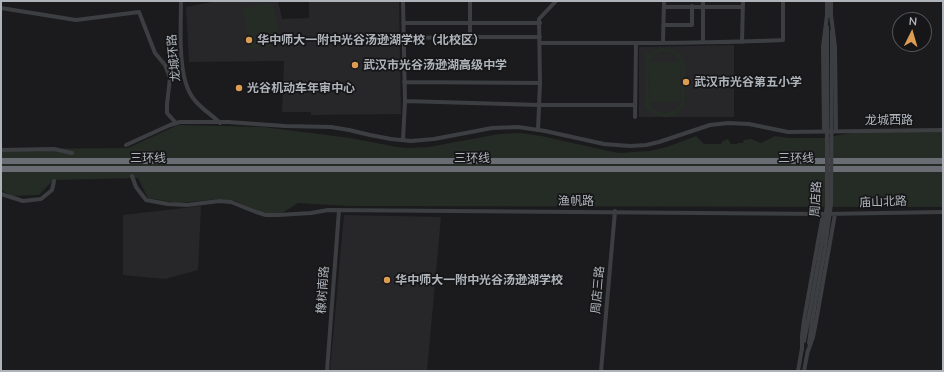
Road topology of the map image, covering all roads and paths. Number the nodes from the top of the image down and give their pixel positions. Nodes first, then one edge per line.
1 (181, 1) edge
2 (403, 1) edge
3 (470, 1) edge
4 (556, 1) edge
5 (664, 1) edge
6 (703, 1) edge
7 (743, 1) edge
8 (783, 1) edge
9 (827, 1) edge
10 (831, 1) edge
11 (692, 6) junction
12 (664, 7) junction
13 (703, 7) junction
14 (743, 7) junction
15 (1, 8) edge
16 (829, 15) junction
17 (403, 23) junction
18 (470, 23) junction
19 (540, 23) junction
20 (664, 25) junction
21 (540, 37) junction
22 (404, 38) junction
23 (470, 38) junction
24 (663, 42) junction
25 (703, 42) junction
26 (742, 42) junction
27 (540, 43) junction
28 (636, 43) junction
29 (404, 82) junction
30 (540, 83) junction
31 (405, 101) junction
32 (539, 105) junction
33 (635, 105) junction
34 (635, 117) dead end
35 (176, 123) junction
36 (220, 123) junction
37 (538, 130) junction
38 (836, 130) junction
39 (943, 130) edge
40 (824, 131) junction
41 (403, 140) junction
42 (126, 145) dead end
43 (1, 150) edge
44 (72, 153) dead end
45 (1, 161) edge
46 (943, 161) edge
47 (1, 169) edge
48 (943, 169) edge
49 (132, 176) dead end
50 (54, 181) dead end
51 (1, 194) edge
52 (339, 210) junction
53 (615, 212) junction
54 (943, 212) edge
55 (823, 214) junction
56 (835, 214) junction
57 (810, 321) junction
58 (802, 350) junction
59 (808, 351) junction
60 (327, 371) edge
61 (601, 371) edge
62 (798, 371) edge
63 (804, 371) edge

1 - 36 street, 龙城环路
2 - 17 street
3 - 18 street
4 - 19 street
5 - 12 street
6 - 13 street
7 - 14 street
8 - 26 street
9 - 16 street, 周店路
10 - 16 street, 周店路
11 - 12 street
11 - 13 street
11 - 20 street
12 - 20 street
13 - 14 street
13 - 25 street
14 - 26 street
15 - 35 street
16 - 38 street
16 - 40 street
16 - 57 street, 周店路, bridge
17 - 18 street
17 - 22 street
18 - 19 street
18 - 23 street
19 - 21 street
20 - 24 street
21 - 23 street
21 - 27 street
22 - 23 street
22 - 29 street
24 - 25 street
24 - 28 street
25 - 26 street
27 - 28 street
27 - 30 street
28 - 33 street
29 - 30 street
29 - 31 street
30 - 32 street
31 - 32 street
31 - 41 street
32 - 33 street
32 - 37 street
33 - 34 street
35 - 36 street, 龙城西路
35 - 42 street
36 - 41 street, 龙城西路
37 - 40 street, 龙城西路
37 - 41 street, 龙城西路
38 - 39 street, 龙城西路
38 - 40 street, 龙城西路
43 - 44 street
45 - 46 highway, 三环线
47 - 48 highway, 三环线
49 - 52 street, 渔帆路
50 - 51 street
52 - 53 street, 渔帆路
52 - 60 street, 橡树南路
53 - 55 street, 渔帆路
53 - 61 street, 周店三路
54 - 56 street, 庙山北路
55 - 56 street, 庙山北路
55 - 58 street
56 - 59 street
57 - 58 street, 周店路
57 - 59 street, 周店路
58 - 62 street, 周店路
59 - 63 street, 周店路

